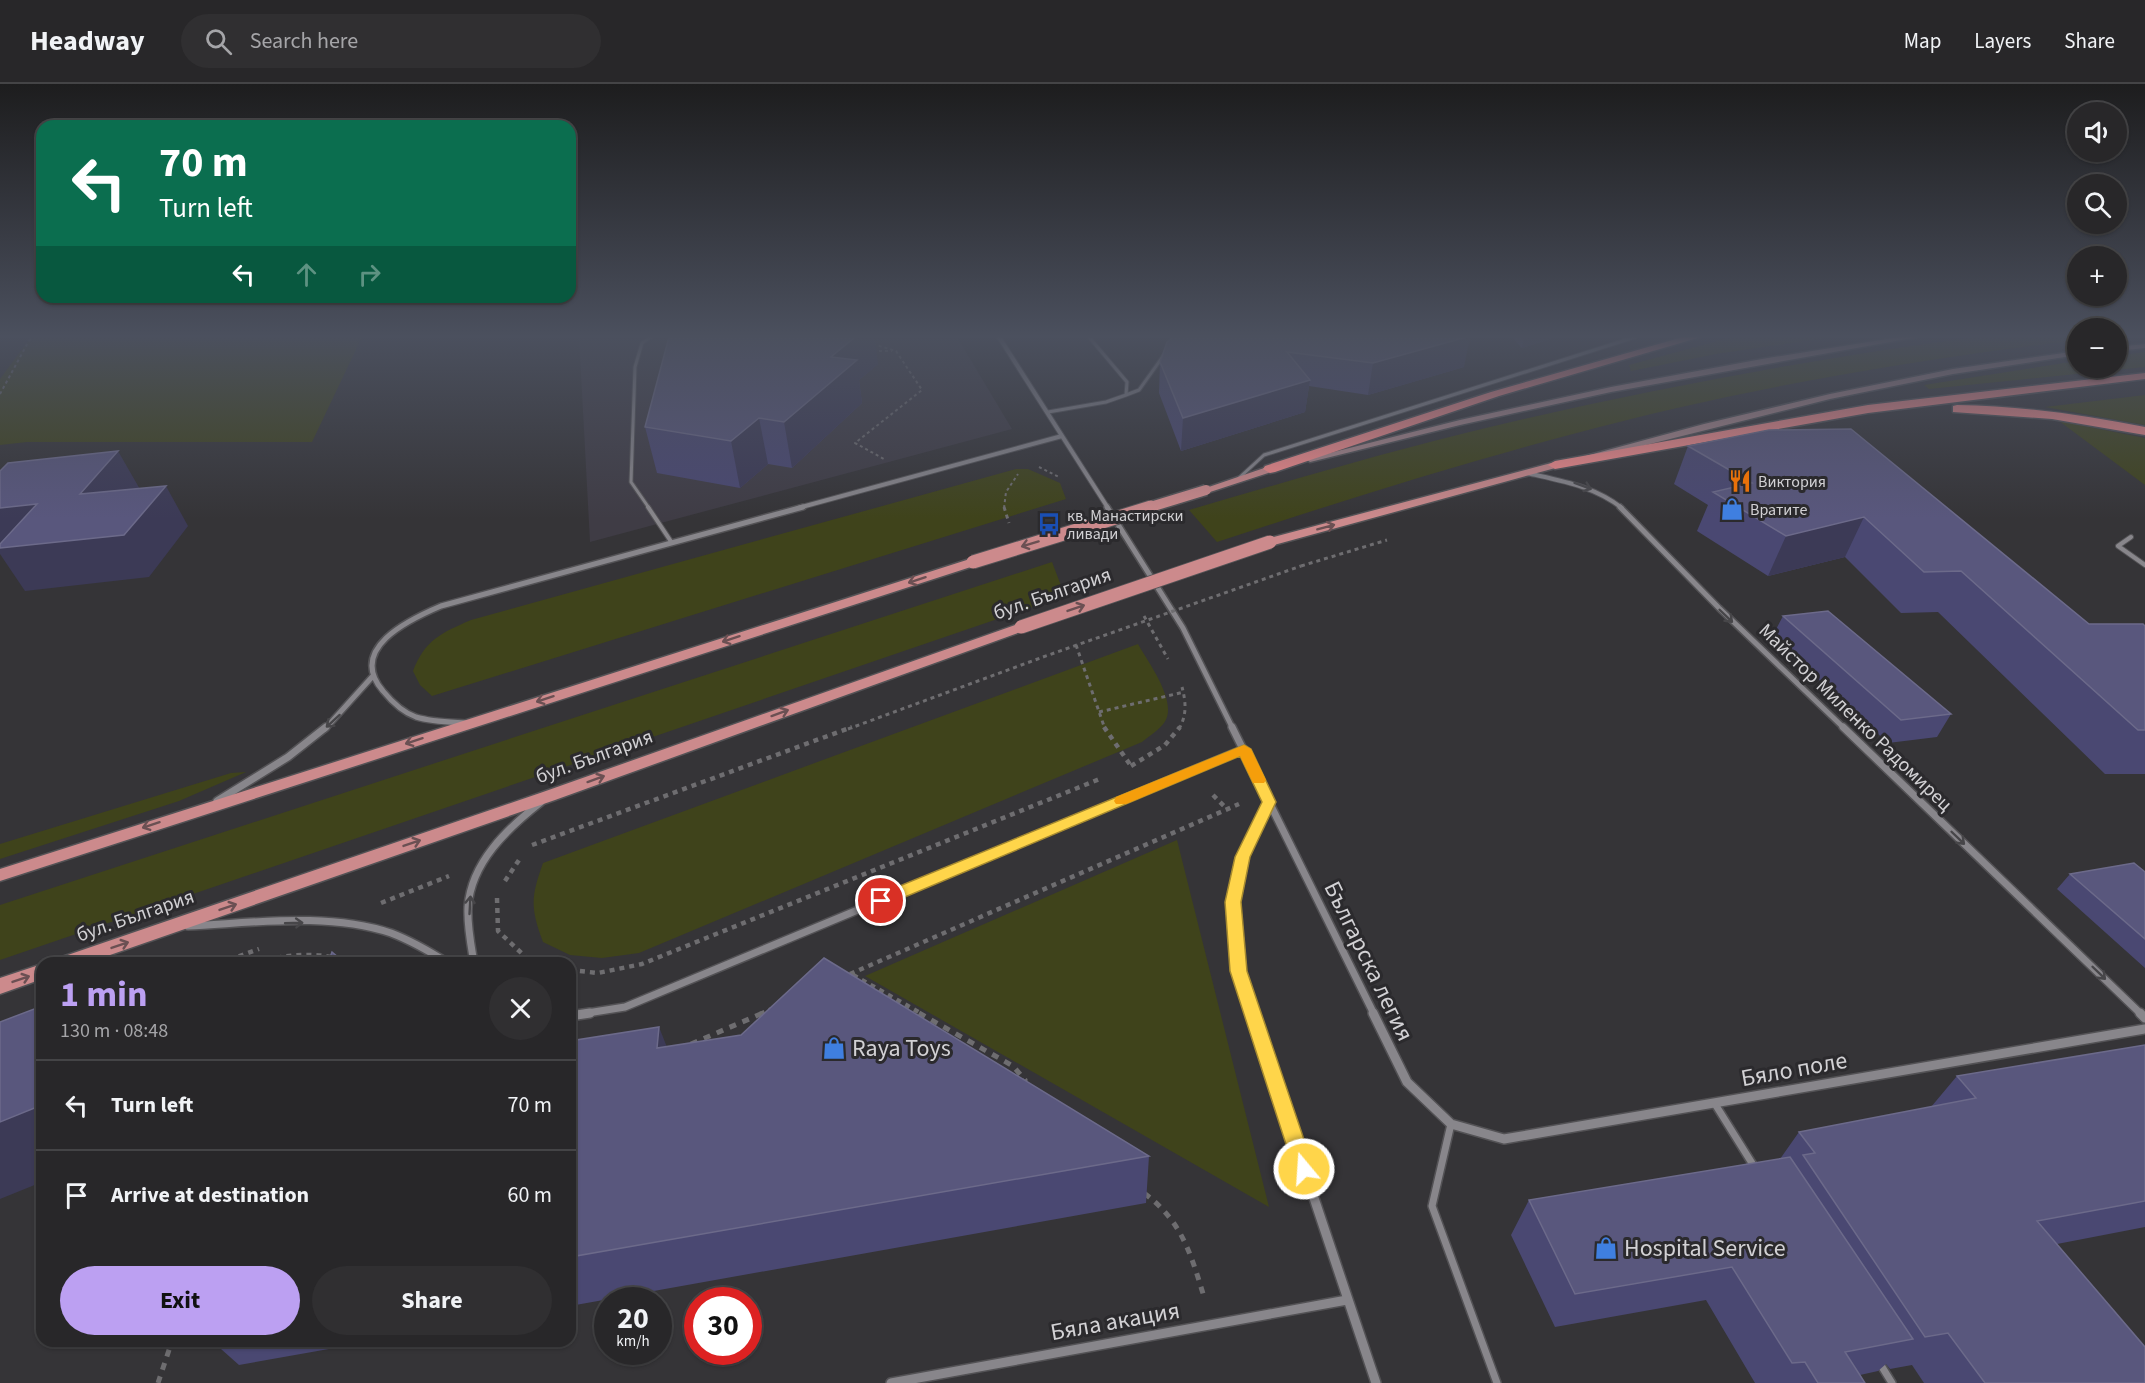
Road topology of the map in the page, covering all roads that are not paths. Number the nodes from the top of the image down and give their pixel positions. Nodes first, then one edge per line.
1 (634, 398) edge
2 (1039, 398) edge
3 (1119, 398) edge
4 (1444, 398) edge
5 (1484, 398) edge
6 (1576, 398) edge
7 (1828, 398) edge
8 (1964, 398) edge
9 (1868, 409) junction
10 (1048, 412) junction
11 (2145, 431) edge
12 (1062, 436) junction
13 (1556, 465) junction
14 (1270, 469) junction
15 (1526, 473) junction
16 (1238, 479) junction
17 (2131, 537) dead end
18 (672, 543) junction
19 (2145, 565) edge
20 (372, 677) junction
21 (469, 723) junction
22 (1244, 749) junction
23 (549, 796) junction
24 (1269, 802) junction
25 (207, 807) junction
26 (0, 875) edge
27 (173, 926) junction
28 (83, 957) edge
29 (440, 957) edge
30 (473, 957) edge
31 (36, 973) edge
32 (0, 986) edge
33 (576, 1015) edge
34 (2145, 1018) edge
35 (2145, 1029) edge
36 (1714, 1102) junction
37 (1451, 1124) junction
38 (1758, 1173) edge
39 (1347, 1300) junction
40 (1873, 1353) edge
41 (891, 1383) edge
42 (1376, 1383) edge
43 (1497, 1383) edge
44 (1892, 1383) edge

1 - 18 lane
2 - 10 street, Българска легия
3 - 10 lane
4 - 16 lane
5 - 14 highway
6 - 14 main road
7 - 13 main road, бул. България
8 - 9 highway
9 - 11 highway
9 - 13 highway
10 - 12 street, Българска легия
12 - 18 street
12 - 22 street, Българска легия
13 - 15 main road, бул. България
14 - 16 main road
23 -> 15 main road, бул. България, bridge
15 -> 34 street, Майстор Миленко Радомирец
16 -> 21 main road, bridge
17 - 19 lane
18 - 20 street
20 - 21 street
20 -> 25 street
21 -> 25 main road
22 - 24 street, Българска легия
22 - 33 street
27 -> 23 main road, бул. България
30 -> 23 street
24 - 37 street, Българска легия
24 - 39 street
25 -> 26 main road
28 -> 27 main road, бул. България
27 -> 29 street
32 -> 31 main road
35 - 36 street, Бяло поле
36 - 37 street, Бяло поле
36 - 38 lane
37 - 43 lane
39 - 41 street, Бяла акация
39 - 42 street
40 - 44 lane

